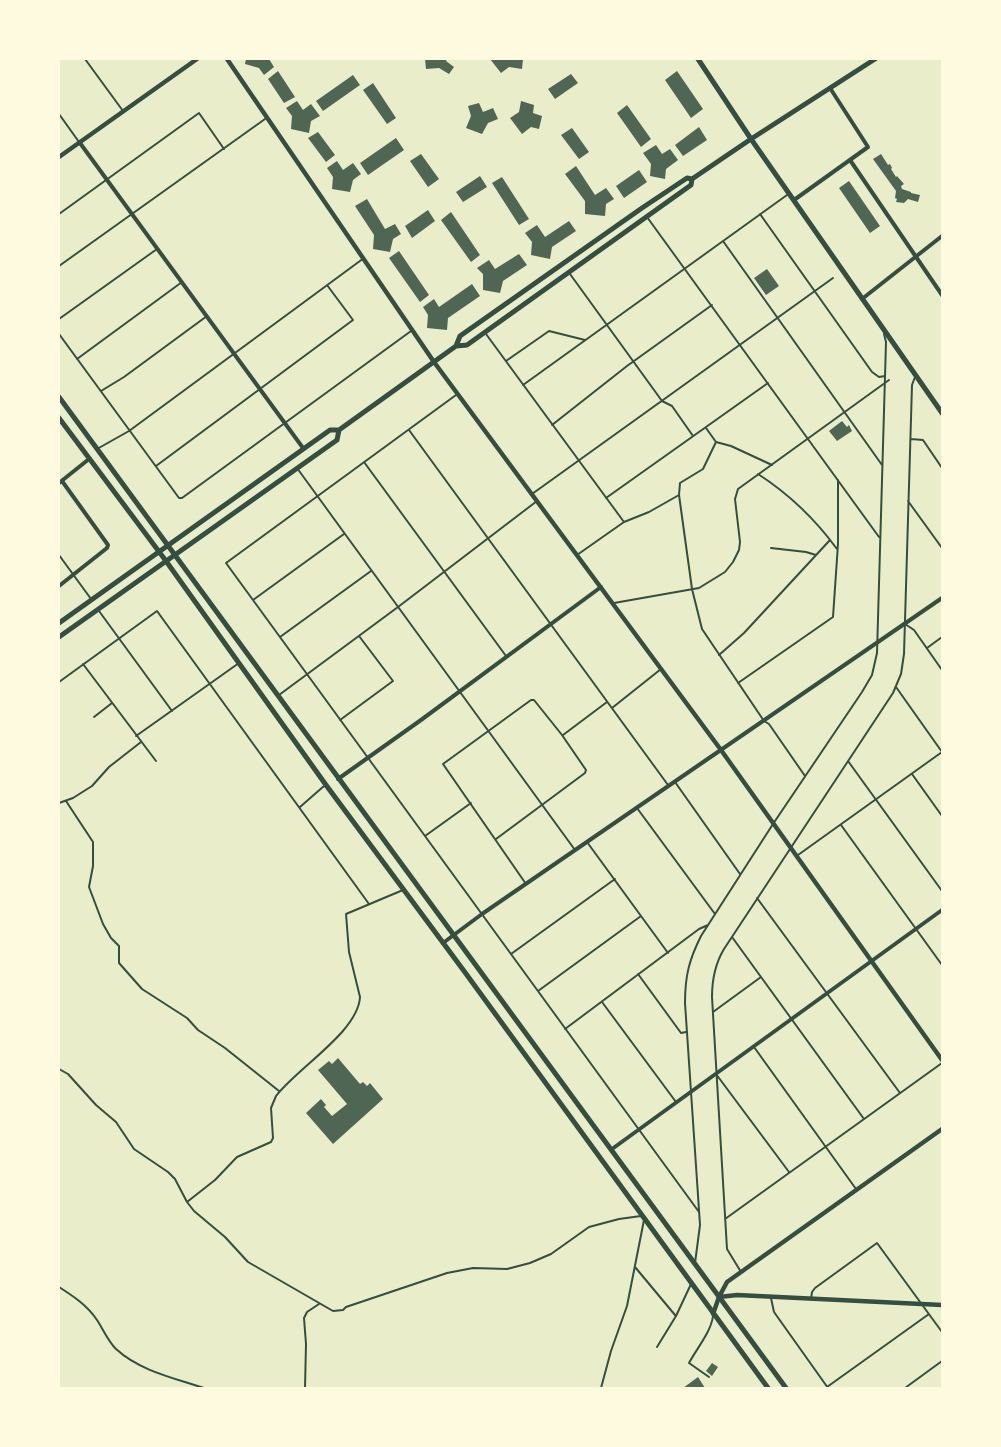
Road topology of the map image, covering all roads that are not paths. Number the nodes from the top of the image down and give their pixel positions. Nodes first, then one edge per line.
1 (85, 59) edge
2 (197, 59) edge
3 (227, 59) edge
4 (875, 59) edge
5 (701, 60) edge
6 (830, 88) junction
7 (124, 111) junction
8 (59, 114) edge
9 (267, 118) junction
10 (751, 139) junction
11 (80, 143) junction
12 (224, 149) junction
13 (59, 158) edge
14 (850, 160) junction
15 (692, 179) junction
16 (107, 180) junction
17 (789, 194) junction
18 (794, 200) junction
19 (132, 213) junction
20 (59, 214) edge
21 (760, 214) junction
22 (648, 217) junction
23 (942, 236) edge
24 (723, 241) junction
25 (158, 249) junction
26 (915, 257) junction
27 (364, 258) junction
28 (59, 266) edge
29 (685, 268) junction
30 (569, 273) junction
31 (833, 278) dead end
32 (182, 282) junction
33 (327, 285) junction
34 (814, 291) junction
35 (942, 295) edge
36 (862, 298) junction
37 (712, 305) junction
38 (206, 316) junction
39 (777, 318) junction
40 (59, 319) edge
41 (607, 325) junction
42 (884, 329) junction
43 (413, 330) junction
44 (485, 332) junction
45 (59, 334) edge
46 (586, 340) junction
47 (740, 344) junction
48 (456, 346) junction
49 (234, 353) junction
50 (77, 359) junction
51 (506, 361) junction
52 (434, 362) junction
53 (634, 362) junction
54 (885, 376) junction
55 (916, 376) junction
56 (890, 380) dead end
57 (768, 383) junction
58 (885, 383) junction
59 (523, 385) junction
60 (260, 389) junction
61 (101, 392) junction
62 (458, 394) junction
63 (59, 397) edge
64 (662, 401) junction
65 (844, 412) junction
66 (942, 413) edge
67 (59, 418) edge
68 (285, 423) junction
69 (552, 425) junction
70 (706, 427) junction
71 (339, 430) junction
72 (409, 430) junction
73 (130, 431) junction
74 (693, 436) junction
75 (808, 438) junction
76 (910, 439) junction
77 (716, 442) junction
78 (303, 448) junction
79 (96, 449) junction
80 (89, 459) junction
81 (578, 461) junction
82 (364, 462) junction
83 (772, 465) junction
84 (882, 465) junction
85 (156, 466) junction
86 (297, 468) junction
87 (942, 468) edge
88 (758, 474) junction
89 (838, 480) junction
90 (60, 482) edge
91 (532, 494) junction
92 (679, 495) junction
93 (317, 496) junction
94 (606, 498) junction
95 (537, 500) junction
96 (908, 501) junction
97 (624, 522) junction
98 (344, 534) junction
99 (488, 538) junction
100 (880, 538) junction
101 (830, 540) junction
102 (167, 545) junction
103 (771, 548) dead end
104 (942, 548) edge
105 (837, 549) junction
106 (158, 552) junction
107 (59, 555) edge
108 (175, 555) junction
109 (577, 555) junction
110 (816, 555) junction
111 (166, 561) junction
112 (371, 571) junction
113 (444, 572) junction
114 (73, 575) junction
115 (59, 586) edge
116 (601, 587) junction
117 (692, 589) junction
118 (942, 598) edge
119 (91, 599) junction
120 (253, 600) junction
121 (612, 603) junction
122 (398, 608) junction
123 (98, 609) junction
124 (59, 623) edge
125 (551, 624) junction
126 (905, 624) junction
127 (359, 636) junction
128 (59, 637) edge
129 (120, 637) junction
130 (280, 637) junction
131 (942, 637) edge
132 (878, 642) junction
133 (926, 648) junction
134 (719, 655) junction
135 (507, 656) junction
136 (239, 663) junction
137 (83, 664) junction
138 (661, 669) junction
139 (942, 670) edge
140 (307, 674) junction
141 (59, 682) edge
142 (738, 683) junction
143 (210, 684) junction
144 (896, 687) junction
145 (460, 692) junction
146 (277, 696) junction
147 (608, 702) junction
148 (112, 703) junction
149 (612, 708) junction
150 (172, 711) junction
151 (94, 716) dead end
152 (340, 720) junction
153 (764, 721) junction
154 (489, 732) junction
155 (562, 735) junction
156 (136, 736) junction
157 (142, 742) junction
158 (721, 750) junction
159 (942, 752) edge
160 (367, 757) junction
161 (848, 761) junction
162 (156, 762) dead end
163 (912, 774) junction
164 (805, 777) junction
165 (338, 779) junction
166 (675, 782) junction
167 (326, 785) junction
168 (669, 786) junction
169 (876, 799) junction
170 (66, 801) junction
171 (470, 802) junction
172 (59, 804) edge
173 (542, 805) junction
174 (300, 807) junction
175 (636, 808) junction
176 (942, 816) edge
177 (773, 824) junction
178 (841, 824) junction
179 (425, 836) junction
180 (496, 839) junction
181 (587, 842) junction
182 (790, 848) junction
183 (575, 850) junction
184 (797, 856) junction
185 (740, 874) junction
186 (614, 879) junction
187 (526, 884) junction
188 (405, 890) junction
189 (942, 891) edge
190 (757, 898) junction
191 (369, 904) junction
192 (942, 910) edge
193 (482, 914) junction
194 (715, 914) junction
195 (641, 916) junction
196 (708, 925) junction
197 (916, 929) junction
198 (453, 936) junction
199 (732, 937) junction
200 (443, 943) junction
201 (668, 952) junction
202 (511, 954) junction
203 (872, 961) junction
204 (942, 965) edge
205 (638, 974) junction
206 (761, 978) junction
207 (538, 992) junction
208 (827, 993) junction
209 (602, 1002) junction
210 (713, 1012) junction
211 (791, 1019) junction
212 (565, 1029) junction
213 (687, 1032) junction
214 (754, 1046) junction
215 (942, 1061) edge
216 (59, 1069) edge
217 (716, 1074) junction
218 (279, 1091) junction
219 (691, 1092) junction
220 (900, 1093) junction
221 (676, 1103) junction
222 (864, 1120) junction
223 (942, 1129) edge
224 (639, 1130) junction
225 (826, 1147) junction
226 (612, 1149) junction
227 (789, 1173) junction
228 (856, 1190) junction
229 (187, 1202) junction
230 (699, 1212) junction
231 (643, 1218) junction
232 (725, 1220) junction
233 (695, 1264) junction
234 (635, 1267) junction
235 (741, 1272) junction
236 (691, 1284) junction
237 (59, 1287) edge
238 (770, 1296) junction
239 (719, 1297) junction
240 (811, 1299) junction
241 (319, 1304) junction
242 (922, 1304) junction
243 (942, 1305) edge
244 (713, 1314) junction
245 (929, 1314) junction
246 (676, 1316) junction
247 (942, 1332) edge
248 (656, 1347) dead end
249 (942, 1361) edge
250 (708, 1377) dead end
251 (204, 1388) edge
252 (305, 1388) edge
253 (601, 1388) edge
254 (768, 1388) edge
255 (786, 1388) edge
256 (828, 1388) edge
257 (904, 1388) edge

1 - 7 lane
2 - 7 street
3 - 9 street
4 - 6 main road
5 - 10 main road
6 - 10 main road
6 - 14 street
7 - 11 street
8 - 11 lane
9 - 12 lane
9 - 27 street
10 - 15 main road
10 - 17 main road
11 - 13 street
11 - 16 street
12 - 16 lane
12 - 19 lane
14 - 18 street
14 - 26 street
15 - 22 main road
15 - 48 main road
16 - 19 street
16 - 20 lane
17 - 18 main road
17 - 21 lane
18 - 36 main road
19 - 25 street
19 - 28 lane
21 - 24 lane
21 - 34 lane
22 - 29 lane
22 - 30 main road
23 - 26 street
24 - 29 lane
24 - 39 lane
25 - 32 street
25 - 40 lane
26 - 35 street
26 - 36 street
27 - 33 lane
27 - 43 street
29 - 37 lane
29 - 41 lane
30 - 41 lane
30 - 44 main road
31 - 34 lane
32 - 38 street
32 - 50 lane
33 - 49 lane
33 - 60 lane
34 - 39 lane
34 - 54 lane
36 - 42 main road
37 - 47 lane
37 - 53 lane
38 - 49 street
38 - 61 lane
39 - 47 lane
39 - 65 lane
41 - 46 lane
41 - 53 lane
42 - 54 lane
42 - 55 main road
43 - 52 street
43 - 68 lane
44 - 48 main road
44 - 51 lane
45 - 50 lane
46 - 51 lane
46 - 59 lane
47 - 57 lane
47 - 64 lane
48 - 52 main road
49 - 60 street
49 - 73 lane
50 - 61 lane
51 - 59 lane
52 - 62 street
52 - 71 main road
53 - 64 lane
53 - 69 lane
54 - 58 lane
55 - 66 main road
55 - 76 lane
56 - 58 lane
57 - 70 lane
57 - 75 lane
58 - 65 lane
58 - 84 lane
59 - 69 lane
60 - 68 street
60 - 85 lane
61 - 73 lane
62 - 72 lane
62 - 91 street
63 - 79 main road
64 - 74 lane
64 - 81 lane
65 - 75 lane
65 - 84 lane
67 - 80 main road
68 - 78 street
68 - 85 lane
69 - 81 lane
70 - 74 lane
70 - 77 lane
71 - 78 main road
71 - 86 main road
72 - 82 lane
72 - 99 lane
73 - 79 lane
73 - 85 lane
74 - 94 lane
75 - 83 lane
75 - 89 lane
76 - 87 lane
76 - 96 lane
77 - 83 lane
77 - 92 lane
78 - 102 main road
79 - 102 main road
80 - 90 street
80 - 106 main road
81 - 91 lane
81 - 94 lane
82 - 93 lane
82 - 113 lane
83 - 88 lane
84 - 100 lane
86 - 93 lane
86 - 108 main road
88 - 101 lane
88 - 117 lane
89 - 100 lane
89 - 105 lane
90 - 114 street
91 - 95 street
92 - 97 lane
92 - 117 lane
93 - 98 lane
93 - 120 lane
94 - 97 lane
95 - 99 lane
95 - 109 street
96 - 104 lane
96 - 126 lane
97 - 109 lane
98 - 112 lane
98 - 120 lane
99 - 113 lane
99 - 125 lane
100 - 132 lane
101 - 105 lane
101 - 110 lane
102 - 106 main road
102 - 108 main road
103 - 110 lane
105 - 142 lane
106 - 111 main road
106 - 119 main road
107 - 114 lane
108 - 111 main road
108 - 146 main road
109 - 116 street
110 - 134 lane
111 - 123 main road
111 - 136 main road
112 - 122 lane
112 - 130 lane
113 - 122 lane
113 - 135 lane
114 - 115 street
114 - 119 lane
116 - 121 street
116 - 125 street
117 - 121 lane
117 - 134 lane
118 - 126 street
119 - 124 main road
120 - 130 lane
121 - 138 street
122 - 127 lane
122 - 145 lane
123 - 128 main road
123 - 129 lane
125 - 135 street
125 - 147 lane
126 - 132 street
126 - 133 lane
126 - 144 lane
127 - 140 lane
127 - 152 lane
129 - 137 lane
129 - 143 lane
129 - 150 lane
130 - 140 lane
131 - 133 lane
132 - 153 street
132 - 164 lane
133 - 139 lane
134 - 142 lane
135 - 145 street
136 - 143 lane
136 - 167 main road
137 - 141 lane
137 - 148 lane
138 - 149 lane
138 - 158 street
140 - 146 lane
140 - 152 lane
142 - 153 lane
143 - 150 lane
143 - 174 lane
144 - 159 lane
144 - 161 lane
145 - 154 lane
145 - 160 street
146 - 165 main road
147 - 149 lane
147 - 155 lane
148 - 151 lane
148 - 156 lane
149 - 168 lane
150 - 156 lane
152 - 160 lane
153 - 158 street
153 - 164 lane
154 - 155 lane
154 - 171 lane
154 - 173 lane
155 - 173 lane
156 - 157 lane
157 - 162 lane
157 - 170 lane
158 - 166 street
158 - 177 street
159 - 163 lane
160 - 165 street
160 - 179 lane
161 - 169 lane
161 - 182 lane
163 - 169 lane
163 - 176 lane
164 - 177 lane
165 - 198 main road
166 - 168 street
166 - 185 lane
167 - 174 lane
167 - 188 main road
168 - 175 street
169 - 178 lane
169 - 189 lane
170 - 172 lane
170 - 218 lane
171 - 179 lane
171 - 180 lane
173 - 180 lane
173 - 183 lane
174 - 191 lane
175 - 181 street
175 - 194 lane
177 - 182 street
177 - 185 lane
178 - 184 lane
178 - 197 lane
179 - 193 lane
180 - 187 lane
181 - 183 street
181 - 186 lane
182 - 184 street
182 - 190 lane
183 - 187 street
184 - 203 street
185 - 194 lane
186 - 195 lane
186 - 202 lane
187 - 193 street
188 - 191 lane
188 - 200 main road
190 - 199 lane
190 - 208 lane
191 - 218 lane
192 - 197 street
193 - 198 street
193 - 202 lane
194 - 196 lane
195 - 201 lane
195 - 207 lane
196 - 201 lane
196 - 213 lane
197 - 203 street
197 - 204 lane
198 - 200 street
198 - 226 main road
199 - 206 lane
199 - 210 lane
200 - 231 main road
201 - 205 lane
202 - 207 lane
203 - 208 street
203 - 215 street
205 - 209 lane
205 - 213 lane
206 - 210 lane
206 - 211 lane
207 - 212 lane
208 - 211 street
208 - 220 lane
209 - 212 lane
209 - 221 lane
210 - 217 lane
211 - 214 street
211 - 222 lane
212 - 224 lane
213 - 219 lane
214 - 217 street
214 - 225 lane
215 - 220 lane
216 - 229 lane
217 - 219 street
217 - 227 lane
217 - 232 lane
218 - 229 lane
219 - 221 street
219 - 230 lane
220 - 222 lane
221 - 224 street
222 - 225 lane
223 - 228 street
224 - 226 street
224 - 230 lane
225 - 227 lane
225 - 228 lane
226 - 233 main road
227 - 232 lane
228 - 235 street
229 - 241 lane
230 - 233 lane
231 - 234 lane
231 - 236 main road
231 - 241 lane
232 - 235 lane
233 - 239 main road
234 - 246 lane
234 - 253 lane
235 - 239 street
236 - 244 main road
236 - 246 lane
237 - 251 lane
238 - 239 street
238 - 240 street
238 - 256 lane
239 - 244 street
239 - 255 main road
240 - 242 street
240 - 242 lane
241 - 252 lane
242 - 243 street
242 - 245 lane
244 - 250 lane
244 - 254 main road
245 - 247 lane
245 - 256 lane
246 - 248 lane
249 - 257 lane

